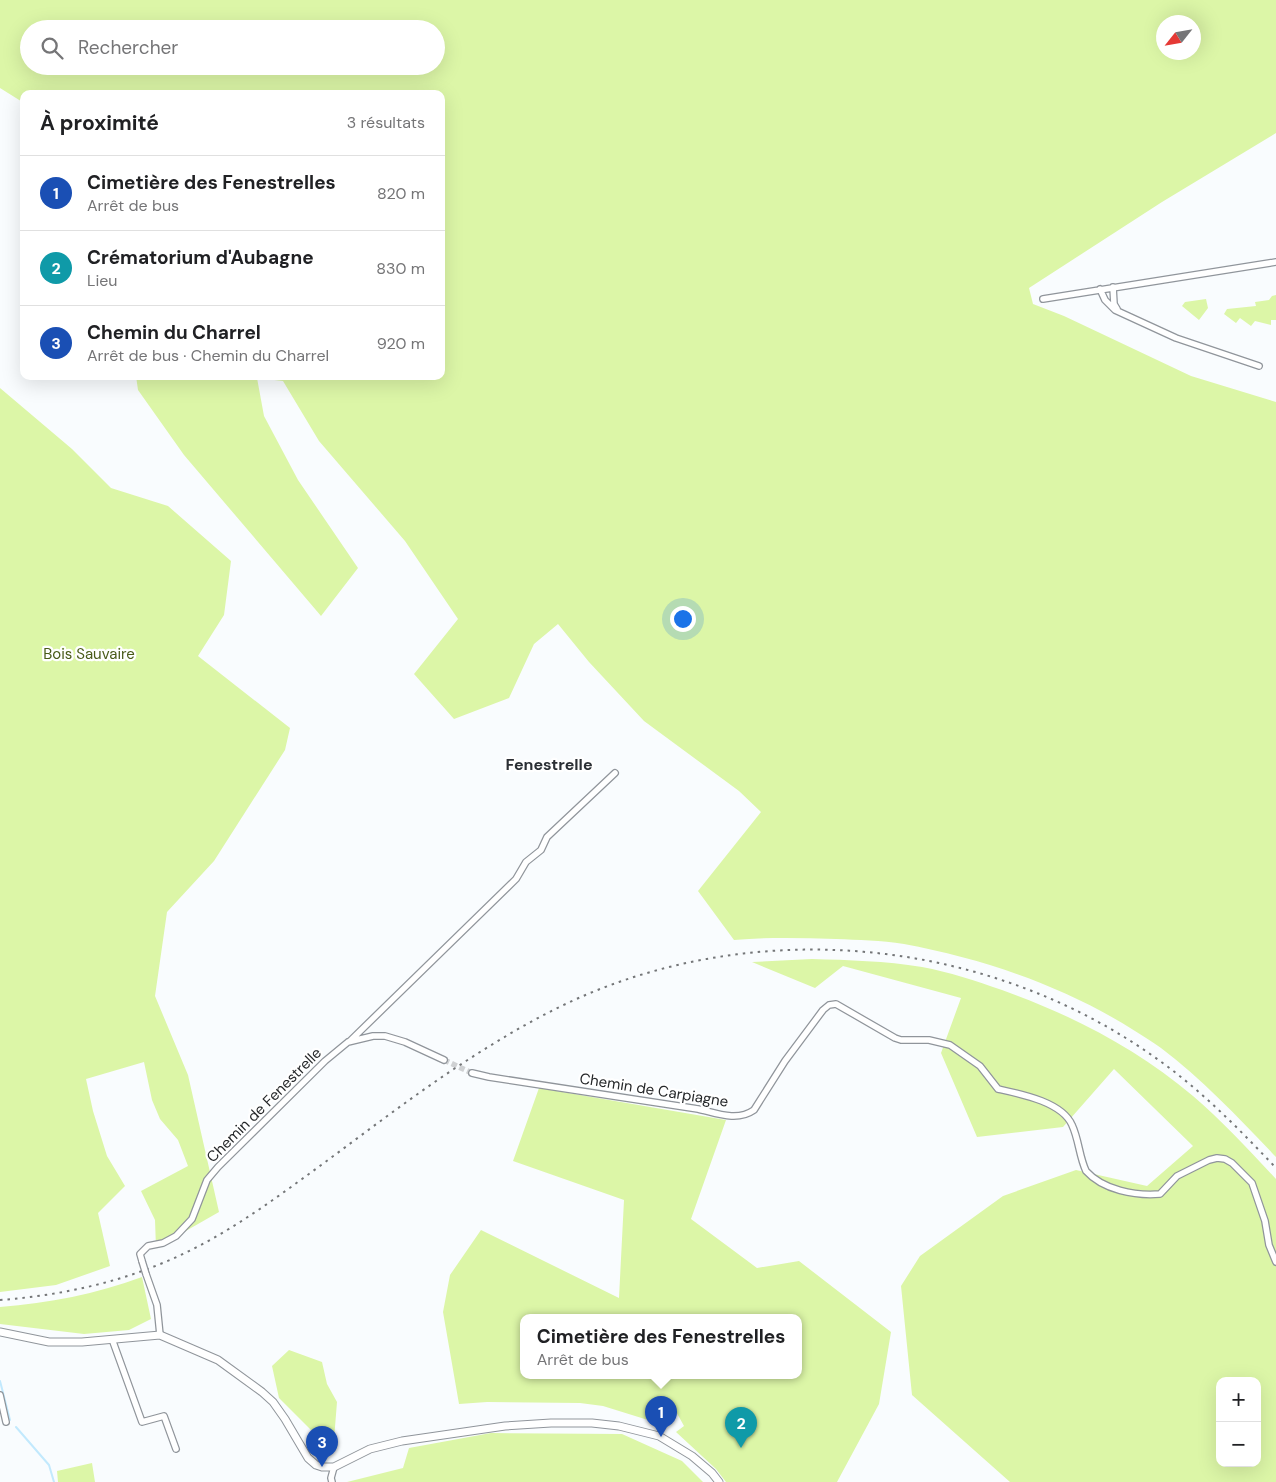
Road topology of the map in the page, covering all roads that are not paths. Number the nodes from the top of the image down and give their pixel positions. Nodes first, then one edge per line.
1 (1276, 262) edge
2 (1113, 287) junction
3 (1100, 289) junction
4 (1043, 300) dead end
5 (1118, 311) junction
6 (1259, 366) dead end
7 (615, 773) dead end
8 (348, 1042) junction
9 (444, 1060) tunnel mouth
10 (472, 1073) tunnel mouth
11 (1276, 1262) edge
12 (0, 1332) edge
13 (160, 1335) junction
14 (112, 1339) junction
15 (0, 1395) edge
16 (6, 1422) dead end
17 (176, 1449) dead end
18 (334, 1468) junction
19 (332, 1482) edge
20 (719, 1482) edge

1 - 2 street
2 - 3 street
2 - 5 street
3 - 4 street
3 - 5 street
5 - 6 street
7 - 8 street
8 - 9 street, Chemin de Fenestrelle
8 - 13 street, Chemin de Fenestrelle, bridge
10 - 11 street, Chemin de Carpiagne
12 - 14 street
13 - 14 street
13 - 18 street
14 - 17 street
15 - 16 street
18 - 19 street
18 - 20 street

